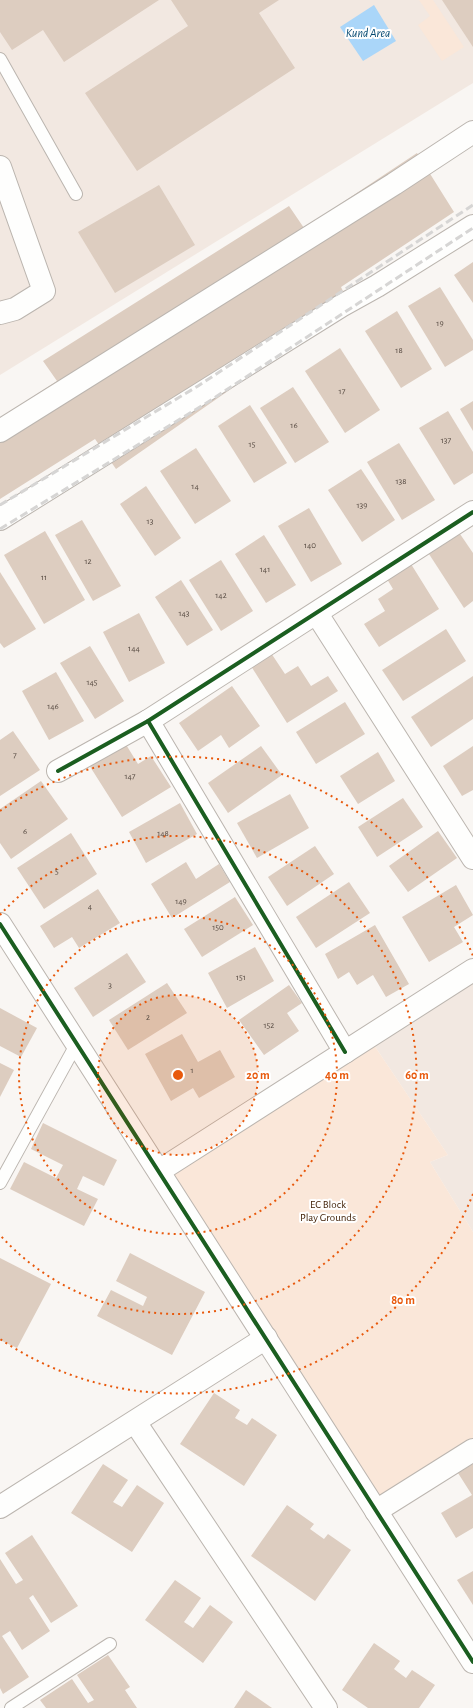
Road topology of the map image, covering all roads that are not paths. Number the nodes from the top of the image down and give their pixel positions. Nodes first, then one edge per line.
1 (0, 59) edge
2 (473, 132) edge
3 (0, 167) edge
4 (76, 194) dead end
5 (473, 226) edge
6 (0, 312) edge
7 (0, 431) edge
8 (473, 512) edge
9 (0, 519) edge
10 (317, 614) junction
11 (148, 721) junction
12 (58, 771) dead end
13 (473, 858) edge
14 (0, 924) edge
15 (473, 970) edge
16 (77, 1043) junction
17 (345, 1052) junction
18 (159, 1171) junction
19 (0, 1183) edge
20 (266, 1338) junction
21 (135, 1422) junction
22 (473, 1450) edge
23 (0, 1507) edge
24 (376, 1511) junction
25 (110, 1644) dead end
26 (473, 1662) edge
27 (11, 1708) edge
28 (326, 1708) edge

1 - 4 lane
2 - 7 street
3 - 6 street
5 - 9 street
8 - 10 street
10 - 11 street
10 - 13 street
11 - 12 street
11 - 17 street
14 - 16 street
15 - 17 street
16 - 18 street
16 - 19 lane
17 - 18 street
18 - 20 street
20 - 21 street
20 - 24 street
21 - 23 street
21 - 28 street
22 - 24 street
24 - 26 street
25 - 27 lane

